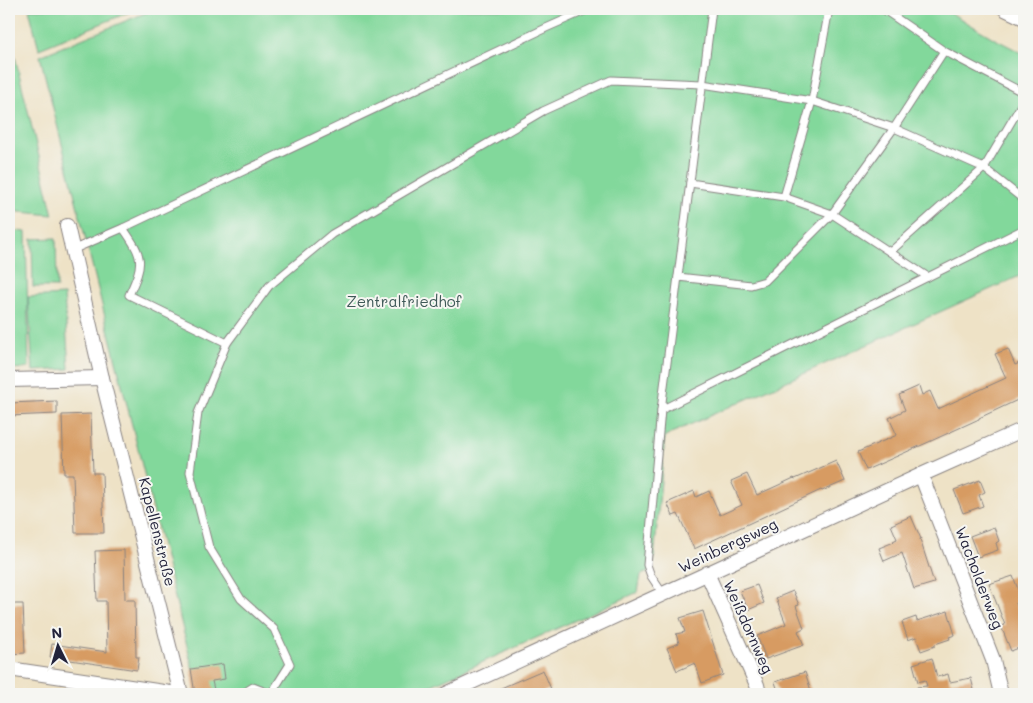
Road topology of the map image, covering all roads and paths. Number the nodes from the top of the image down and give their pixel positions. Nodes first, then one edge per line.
1 (589, 9) edge
2 (712, 9) edge
3 (829, 9) edge
4 (883, 9) edge
5 (1005, 9) edge
6 (1024, 18) edge
7 (944, 51) junction
8 (702, 84) junction
9 (1024, 93) edge
10 (1024, 100) edge
11 (812, 101) junction
12 (894, 128) junction
13 (984, 168) junction
14 (690, 182) junction
15 (784, 197) junction
16 (1024, 200) edge
17 (832, 214) junction
18 (67, 226) dead end
19 (123, 228) junction
20 (1024, 229) edge
21 (72, 250) junction
22 (890, 252) junction
23 (678, 277) junction
24 (928, 277) junction
25 (227, 343) junction
26 (102, 378) junction
27 (9, 380) edge
28 (661, 410) junction
29 (1024, 429) edge
30 (922, 475) junction
31 (707, 574) junction
32 (663, 594) junction
33 (9, 669) edge
34 (177, 694) edge
35 (181, 694) edge
36 (242, 694) edge
37 (446, 694) edge
38 (759, 694) edge
39 (1001, 694) edge

1 - 19 lane
2 - 8 lane
3 - 11 lane
4 - 7 lane
5 - 6 street
7 - 9 lane
7 - 12 lane
8 - 11 lane
8 - 14 lane
8 - 25 lane
10 - 13 lane
11 - 12 lane
11 - 15 lane
12 - 13 lane
12 - 17 lane
13 - 16 lane
13 - 22 lane
14 - 15 lane
14 - 23 lane
15 - 17 lane
17 - 22 lane
17 - 23 lane
18 - 21 street, Kapellenstraße
19 - 21 lane
19 - 25 lane
20 - 24 lane
21 - 26 street, Kapellenstraße
22 - 24 lane
23 - 28 lane
24 - 28 lane
25 - 36 lane
26 - 27 street
26 - 35 street, Kapellenstraße
28 - 32 lane
29 - 30 street, Weinbergsweg
30 - 31 street, Weinbergsweg
30 - 39 street, Wacholderweg
31 - 32 street, Weinbergsweg
31 - 38 street, Weißdornweg
32 - 37 street, Weinbergsweg
33 - 34 street

